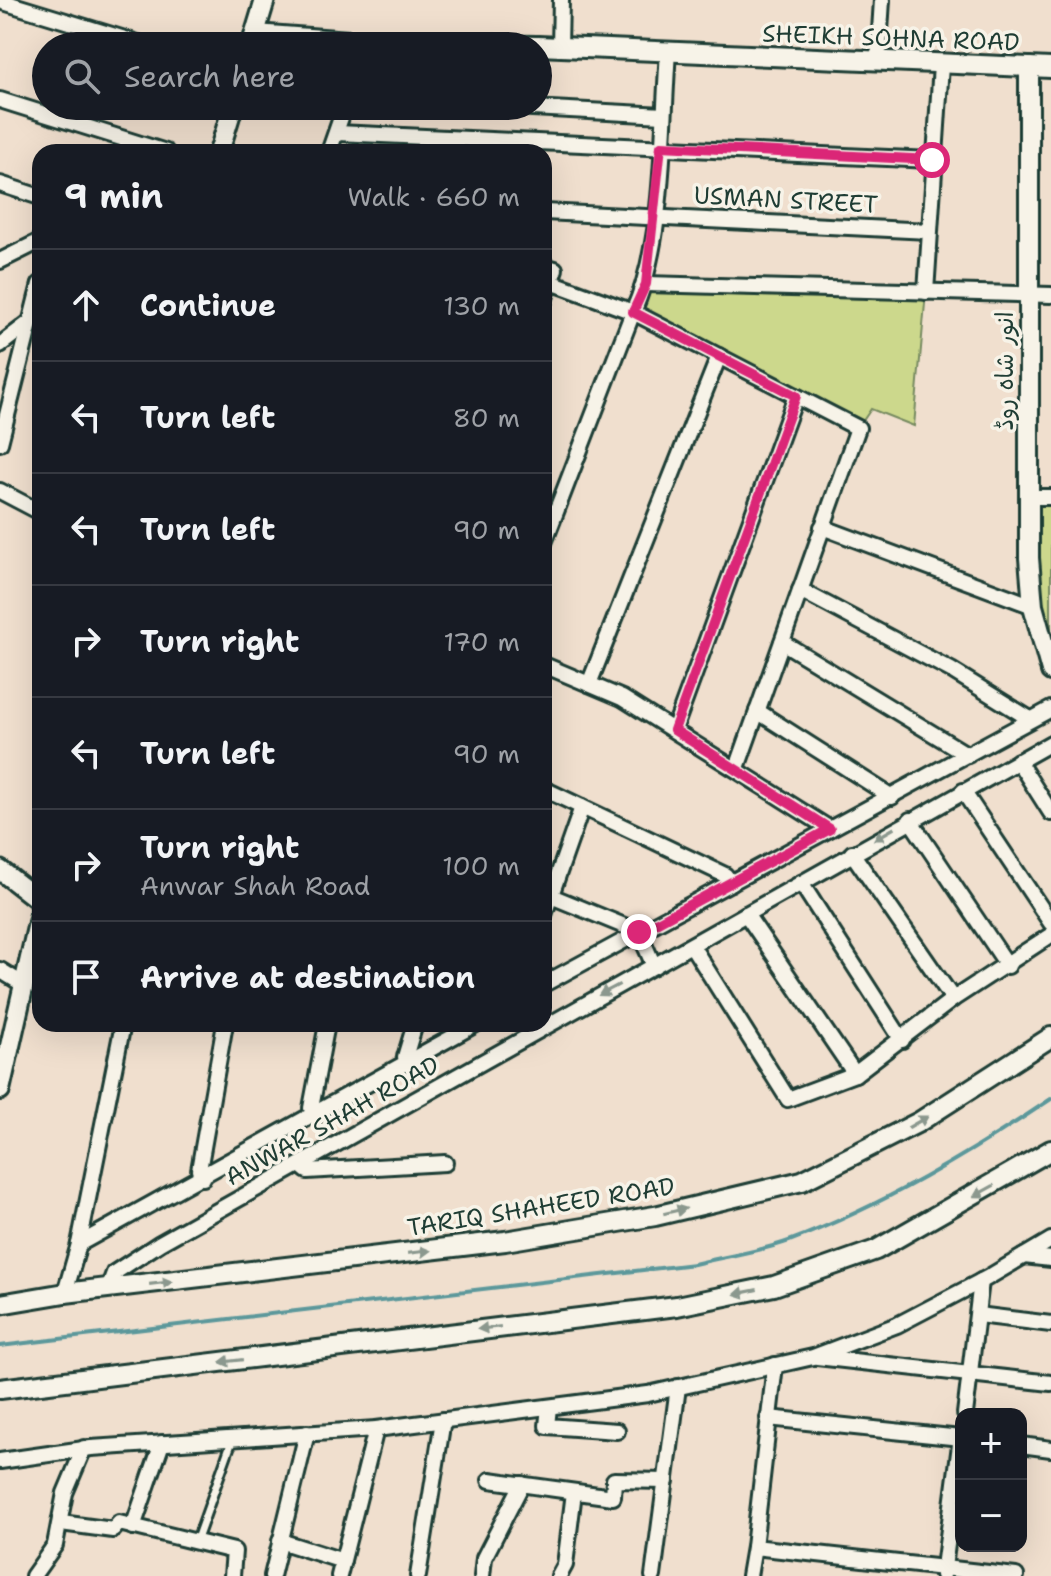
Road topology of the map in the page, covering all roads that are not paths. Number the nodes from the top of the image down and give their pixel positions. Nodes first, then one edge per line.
1 (265, 0) edge
2 (561, 0) edge
3 (882, 0) edge
4 (0, 1) edge
5 (102, 32) edge
6 (255, 32) edge
7 (552, 47) edge
8 (560, 47) junction
9 (668, 52) junction
10 (878, 62) junction
11 (941, 65) junction
12 (1029, 67) junction
13 (1051, 68) edge
14 (0, 100) edge
15 (552, 109) edge
16 (32, 110) edge
17 (664, 115) junction
18 (64, 120) edge
19 (229, 120) edge
20 (341, 120) edge
21 (337, 133) junction
22 (140, 144) edge
23 (221, 144) edge
24 (332, 144) edge
25 (661, 146) junction
26 (932, 160) junction
27 (0, 184) edge
28 (32, 194) edge
29 (552, 212) edge
30 (656, 214) junction
31 (929, 231) junction
32 (32, 245) edge
33 (0, 261) edge
34 (552, 282) edge
35 (646, 284) junction
36 (926, 292) junction
37 (1029, 295) junction
38 (1051, 295) edge
39 (633, 312) junction
40 (32, 314) edge
41 (30, 322) junction
42 (0, 345) edge
43 (719, 356) junction
44 (796, 396) junction
45 (0, 443) edge
46 (0, 491) edge
47 (1028, 497) junction
48 (1051, 497) edge
49 (32, 508) edge
50 (552, 522) edge
51 (822, 527) junction
52 (800, 590) junction
53 (1033, 606) junction
54 (782, 642) junction
55 (552, 668) edge
56 (1051, 671) edge
57 (589, 684) junction
58 (1051, 709) edge
59 (757, 711) junction
60 (1030, 719) junction
61 (674, 730) junction
62 (1051, 743) edge
63 (968, 755) junction
64 (1018, 761) junction
65 (737, 768) junction
66 (963, 791) junction
67 (552, 793) edge
68 (892, 797) junction
69 (582, 807) junction
70 (1051, 813) edge
71 (910, 820) junction
72 (830, 829) junction
73 (852, 853) junction
74 (0, 870) edge
75 (731, 883) junction
76 (801, 883) junction
77 (552, 893) edge
78 (32, 895) edge
79 (552, 896) edge
80 (746, 914) junction
81 (1051, 923) edge
82 (639, 932) junction
83 (1051, 935) edge
84 (692, 946) junction
85 (32, 962) edge
86 (654, 966) junction
87 (1008, 966) junction
88 (0, 970) edge
89 (552, 980) edge
90 (24, 985) junction
91 (953, 999) junction
92 (552, 1023) edge
93 (121, 1032) edge
94 (224, 1032) edge
95 (325, 1032) edge
96 (413, 1032) edge
97 (463, 1032) edge
98 (537, 1032) edge
99 (1051, 1037) edge
100 (902, 1040) junction
101 (408, 1065) junction
102 (855, 1074) junction
103 (0, 1088) edge
104 (315, 1116) junction
105 (1051, 1150) edge
106 (445, 1163) dead end
107 (300, 1165) junction
108 (203, 1178) junction
109 (1051, 1240) edge
110 (79, 1244) junction
111 (1024, 1256) junction
112 (1051, 1259) edge
113 (981, 1281) junction
114 (108, 1289) junction
115 (65, 1293) junction
116 (0, 1304) edge
117 (978, 1315) junction
118 (1051, 1324) edge
119 (813, 1357) junction
120 (775, 1365) junction
121 (972, 1373) junction
122 (1051, 1383) edge
123 (678, 1387) junction
124 (0, 1389) edge
125 (549, 1407) junction
126 (966, 1408) edge
127 (768, 1418) junction
128 (443, 1420) junction
129 (376, 1429) junction
130 (617, 1431) dead end
131 (307, 1433) junction
132 (955, 1437) edge
133 (233, 1438) junction
134 (162, 1443) junction
135 (1027, 1446) edge
136 (84, 1448) junction
137 (1051, 1449) edge
138 (0, 1461) edge
139 (490, 1480) dead end
140 (955, 1480) edge
141 (666, 1481) junction
142 (522, 1484) junction
143 (574, 1492) junction
144 (61, 1523) junction
145 (133, 1527) junction
146 (280, 1541) junction
147 (196, 1542) junction
148 (754, 1547) junction
149 (343, 1561) junction
150 (943, 1572) edge
151 (33, 1576) edge
152 (232, 1576) edge
153 (272, 1576) edge
154 (339, 1576) edge
155 (418, 1576) edge
156 (482, 1576) edge
157 (559, 1576) edge
158 (653, 1576) edge
159 (749, 1576) edge
160 (1016, 1576) edge

1 - 6 main road
2 - 8 street
3 - 10 street
4 - 5 street
7 - 8 main road, SHEIKH SOHNA ROAD
8 - 9 main road, SHEIKH SOHNA ROAD
9 - 10 main road, SHEIKH SOHNA ROAD
9 - 17 street
10 - 11 main road, SHEIKH SOHNA ROAD
11 - 12 main road, SHEIKH SOHNA ROAD
11 - 26 street
12 - 13 main road, SHEIKH SOHNA ROAD
12 - 37 main road, انور شاہ روڈ
14 - 16 street
15 - 17 street
17 - 25 street
18 - 22 street
19 - 23 main road
20 - 21 street
21 - 24 street
21 - 25 street
25 - 26 street
25 - 30 street
26 - 31 street
27 - 28 street
29 - 30 street, USMAN STREET
30 - 31 street, USMAN STREET
30 - 35 street
31 - 36 street
32 - 33 street
34 - 39 street
35 - 36 street
35 - 39 street
36 - 37 street
37 - 38 street
37 - 47 main road, انور شاہ روڈ
39 - 43 street
39 - 50 street
40 - 41 street
41 - 42 street
41 - 45 street
43 - 44 street
43 - 57 street
44 - 51 street
44 - 61 street
46 - 49 street
47 - 48 street
47 - 53 main road, انور شاہ روڈ
51 - 52 street
51 - 53 street
52 - 54 street
52 - 60 street
53 - 56 main road, انور شاہ روڈ
54 - 59 street
54 - 63 street
55 - 57 street
57 - 61 street
58 - 60 street
59 - 65 street
59 - 68 street
60 - 63 street
61 - 65 street
62 - 64 street, ANWAR SHAH ROAD
63 - 68 street
64 - 66 street, ANWAR SHAH ROAD
64 - 70 street
65 - 72 street
66 - 71 street, ANWAR SHAH ROAD
66 - 81 street
67 - 69 street
68 - 72 street
69 - 75 street
69 - 77 street
71 -> 73 street, ANWAR SHAH ROAD
71 - 87 street
72 - 75 street
73 - 76 street, ANWAR SHAH ROAD
73 - 91 street
74 - 78 main road
75 - 82 street
76 - 80 street, ANWAR SHAH ROAD
76 - 100 street
79 - 82 street
80 - 84 street, ANWAR SHAH ROAD
80 - 102 street
82 - 86 street
82 - 89 street
83 - 87 street
84 - 86 street, ANWAR SHAH ROAD
84 - 102 street
85 - 90 main road
86 -> 92 street, ANWAR SHAH ROAD
87 - 91 street
88 - 90 street
90 - 103 main road
91 - 100 street
93 - 110 street
94 - 108 street
95 - 104 street
96 - 101 street
97 - 101 street, ANWAR SHAH ROAD
98 -> 107 street, ANWAR SHAH ROAD
114 -> 99 main road, TARIQ SHAHEED ROAD
100 - 102 street
101 - 104 street, ANWAR SHAH ROAD
104 - 108 street, ANWAR SHAH ROAD
105 -> 124 main road
106 - 107 street
107 - 114 street, ANWAR SHAH ROAD
108 - 110 street, ANWAR SHAH ROAD
109 - 111 street
110 - 115 street
111 - 112 street
111 - 113 street
113 - 117 street
113 - 119 street
114 - 115 main road, TARIQ SHAHEED ROAD
115 - 116 main road, TARIQ SHAHEED ROAD
117 - 118 street
117 - 121 street
119 - 120 street
119 - 121 street
120 - 123 street
120 - 127 street
121 - 122 street
121 - 126 street
123 - 125 street
123 - 141 street
125 - 128 street
125 - 130 street
127 - 132 street
127 - 148 street
128 - 129 street
128 - 155 street
129 - 131 street
129 - 149 street
131 - 133 street
131 - 146 street
133 - 134 street
133 - 147 lane
134 - 136 street
134 - 145 street
135 - 137 street
136 - 138 street
136 - 144 street
139 - 142 street
140 - 150 street
141 - 143 street
141 - 158 street
142 - 143 street
142 - 156 street
143 - 157 street
144 - 145 street
144 - 151 street
145 - 147 street
146 - 149 street
146 - 153 street
147 - 152 street
148 - 150 street
148 - 159 street
149 - 154 street
150 - 160 street

